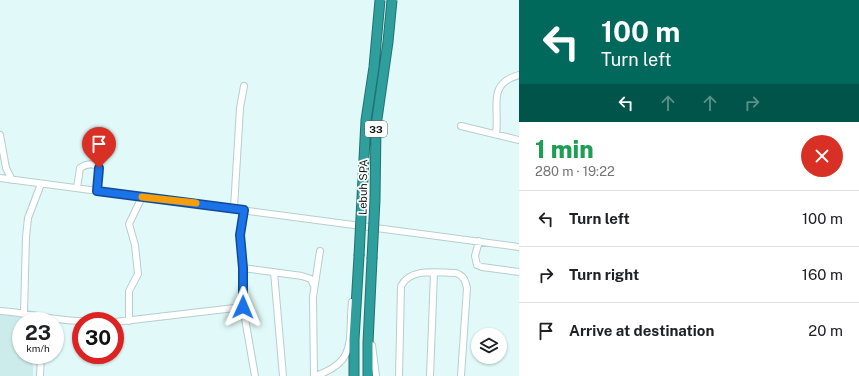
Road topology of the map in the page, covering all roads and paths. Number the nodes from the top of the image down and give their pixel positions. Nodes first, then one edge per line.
1 (380, 0) edge
2 (392, 0) edge
3 (519, 75) edge
4 (244, 86) dead end
5 (461, 126) dead end
6 (496, 134) junction
7 (0, 135) edge
8 (519, 140) edge
9 (0, 178) edge
10 (12, 180) junction
11 (41, 184) junction
12 (77, 188) junction
13 (97, 191) junction
14 (142, 197) junction
15 (234, 208) junction
16 (244, 210) junction
17 (479, 241) junction
18 (519, 247) edge
19 (320, 251) dead end
20 (243, 268) junction
21 (274, 272) junction
22 (519, 272) edge
23 (434, 273) junction
24 (313, 284) junction
25 (357, 290) junction
26 (243, 307) junction
27 (0, 311) edge
28 (12, 312) edge
29 (24, 312) edge
30 (124, 321) edge
31 (129, 321) junction
32 (369, 321) junction
33 (41, 364) edge
34 (40, 376) edge
35 (255, 376) edge
36 (283, 376) edge
37 (314, 376) edge
38 (354, 376) edge
39 (368, 376) edge
40 (376, 376) edge
41 (400, 376) edge
42 (430, 376) edge
43 (461, 376) edge

1 - 25 highway, Lebuh SPA / 33, bridge
2 - 32 highway, Lebuh SPA / 33, bridge
3 - 6 street
4 - 15 street
5 - 6 street
6 - 8 street
7 - 10 street
9 - 10 street
10 - 11 street
11 - 12 street
11 - 29 street
12 - 13 street
12 - 13 street
13 - 14 street
14 - 15 street
14 - 31 street
15 - 16 street
16 - 17 street
16 - 20 street
17 - 18 street
17 - 22 street
19 - 24 street
20 - 21 street
20 - 26 street
21 - 24 street
21 - 36 street
23 - 41 street
23 - 42 street
23 - 43 street
24 - 37 street
25 - 37 street
25 - 38 highway, Lebuh SPA / 33
26 - 31 street
26 - 35 street
27 - 28 street
30 - 31 street
32 - 39 highway, Lebuh SPA / 33
32 - 40 street
33 - 34 street

